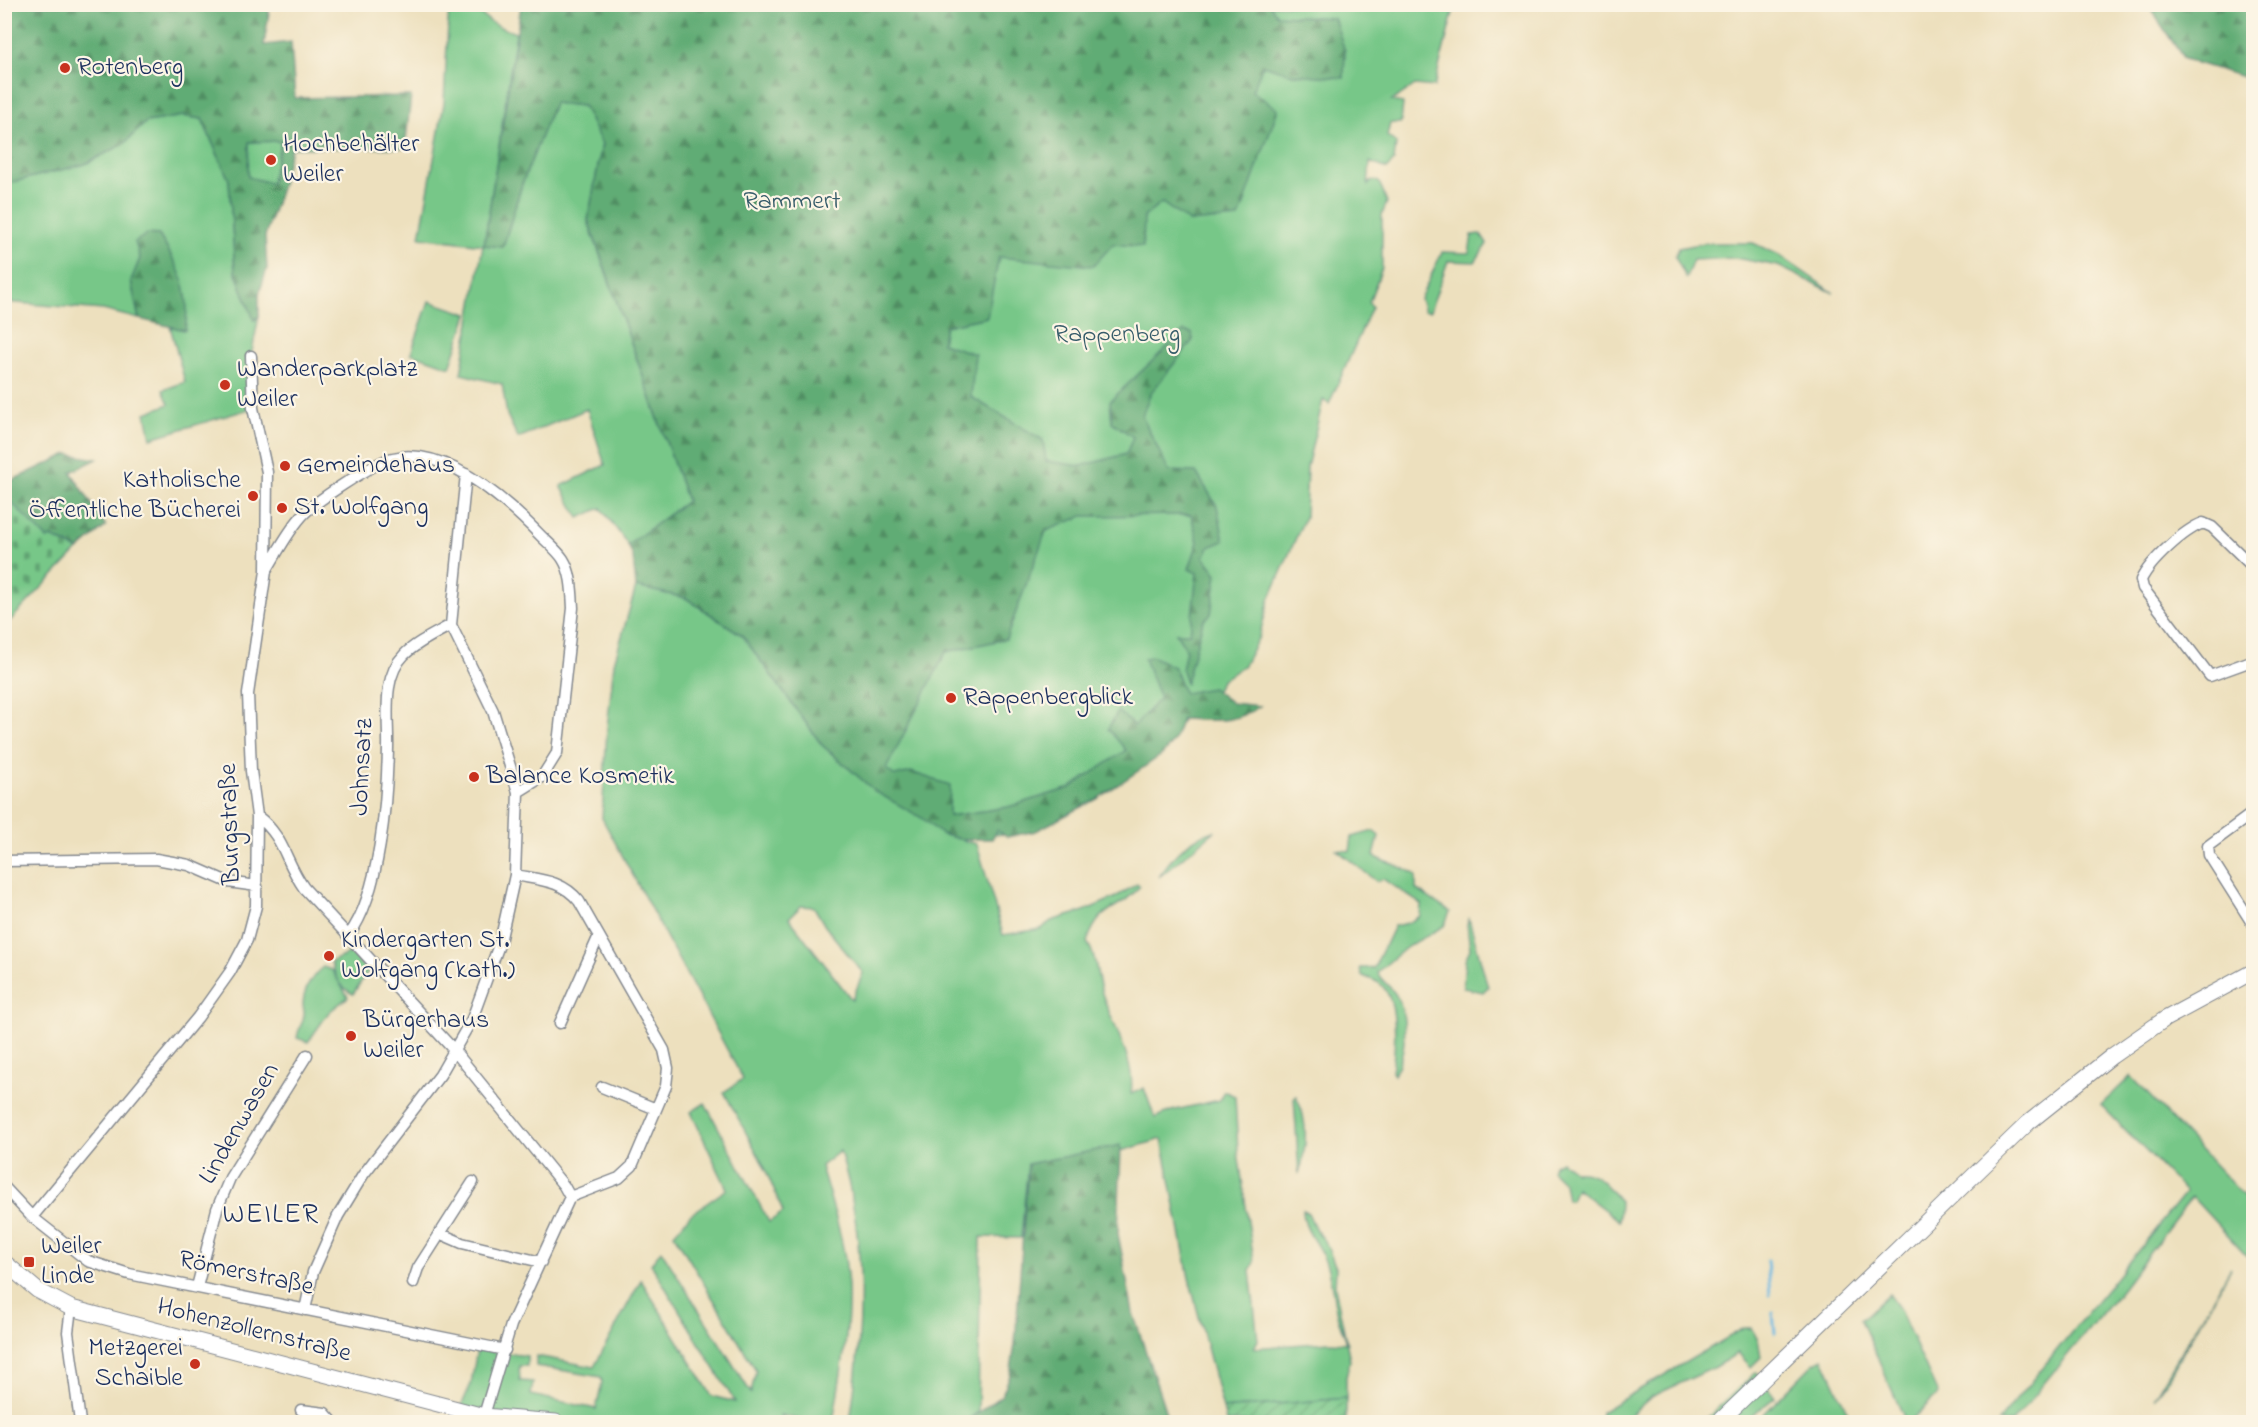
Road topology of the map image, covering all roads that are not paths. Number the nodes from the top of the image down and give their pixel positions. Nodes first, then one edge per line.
1 (251, 356) dead end
2 (466, 474) junction
3 (2253, 568) edge
4 (266, 571) junction
5 (451, 625) junction
6 (2253, 660) edge
7 (518, 792) junction
8 (2253, 812) edge
9 (257, 816) junction
10 (4, 861) edge
11 (515, 875) junction
12 (257, 886) junction
13 (2253, 926) edge
14 (349, 935) junction
15 (598, 938) junction
16 (2253, 971) edge
17 (560, 1023) dead end
18 (453, 1048) junction
19 (307, 1055) dead end
20 (602, 1087) dead end
21 (656, 1109) junction
22 (473, 1182) dead end
23 (4, 1187) edge
24 (570, 1197) junction
25 (32, 1217) junction
26 (438, 1233) junction
27 (4, 1262) edge
28 (540, 1262) junction
29 (413, 1283) dead end
30 (197, 1287) junction
31 (71, 1308) junction
32 (305, 1310) junction
33 (505, 1350) junction
34 (301, 1410) dead end
35 (483, 1419) edge
36 (508, 1421) edge
37 (80, 1422) edge
38 (333, 1422) edge
39 (556, 1422) edge
40 (1719, 1422) edge

1 - 4 street, Burgstraße
2 - 4 street
2 - 5 street
2 - 7 street
3 - 6 street
4 - 9 street, Burgstraße
5 - 7 street
5 - 14 street, Johnsatz
7 - 11 street
8 - 13 street
9 - 12 street, Burgstraße
9 - 14 street
10 - 12 street
11 - 15 street
11 - 18 street
12 - 25 street, Burgstraße
14 - 18 street
15 - 17 street
15 - 21 street
16 - 40 main road
18 - 24 street
18 - 32 street
19 - 30 street, Lindenwasen
20 - 21 street
21 - 24 street
22 - 26 street
23 - 25 street, Römerstraße
24 - 28 street
25 - 30 street, Römerstraße
26 - 28 street
26 - 29 street
27 - 31 main road, Hohenzollernstraße
28 - 33 street
30 - 32 street, Römerstraße
31 - 35 main road, Hohenzollernstraße
31 - 37 street
32 - 33 street, Römerstraße
33 - 35 street
34 - 38 street
35 - 36 main road, Hohenzollernstraße
36 - 39 main road, Hohenzollernstraße

